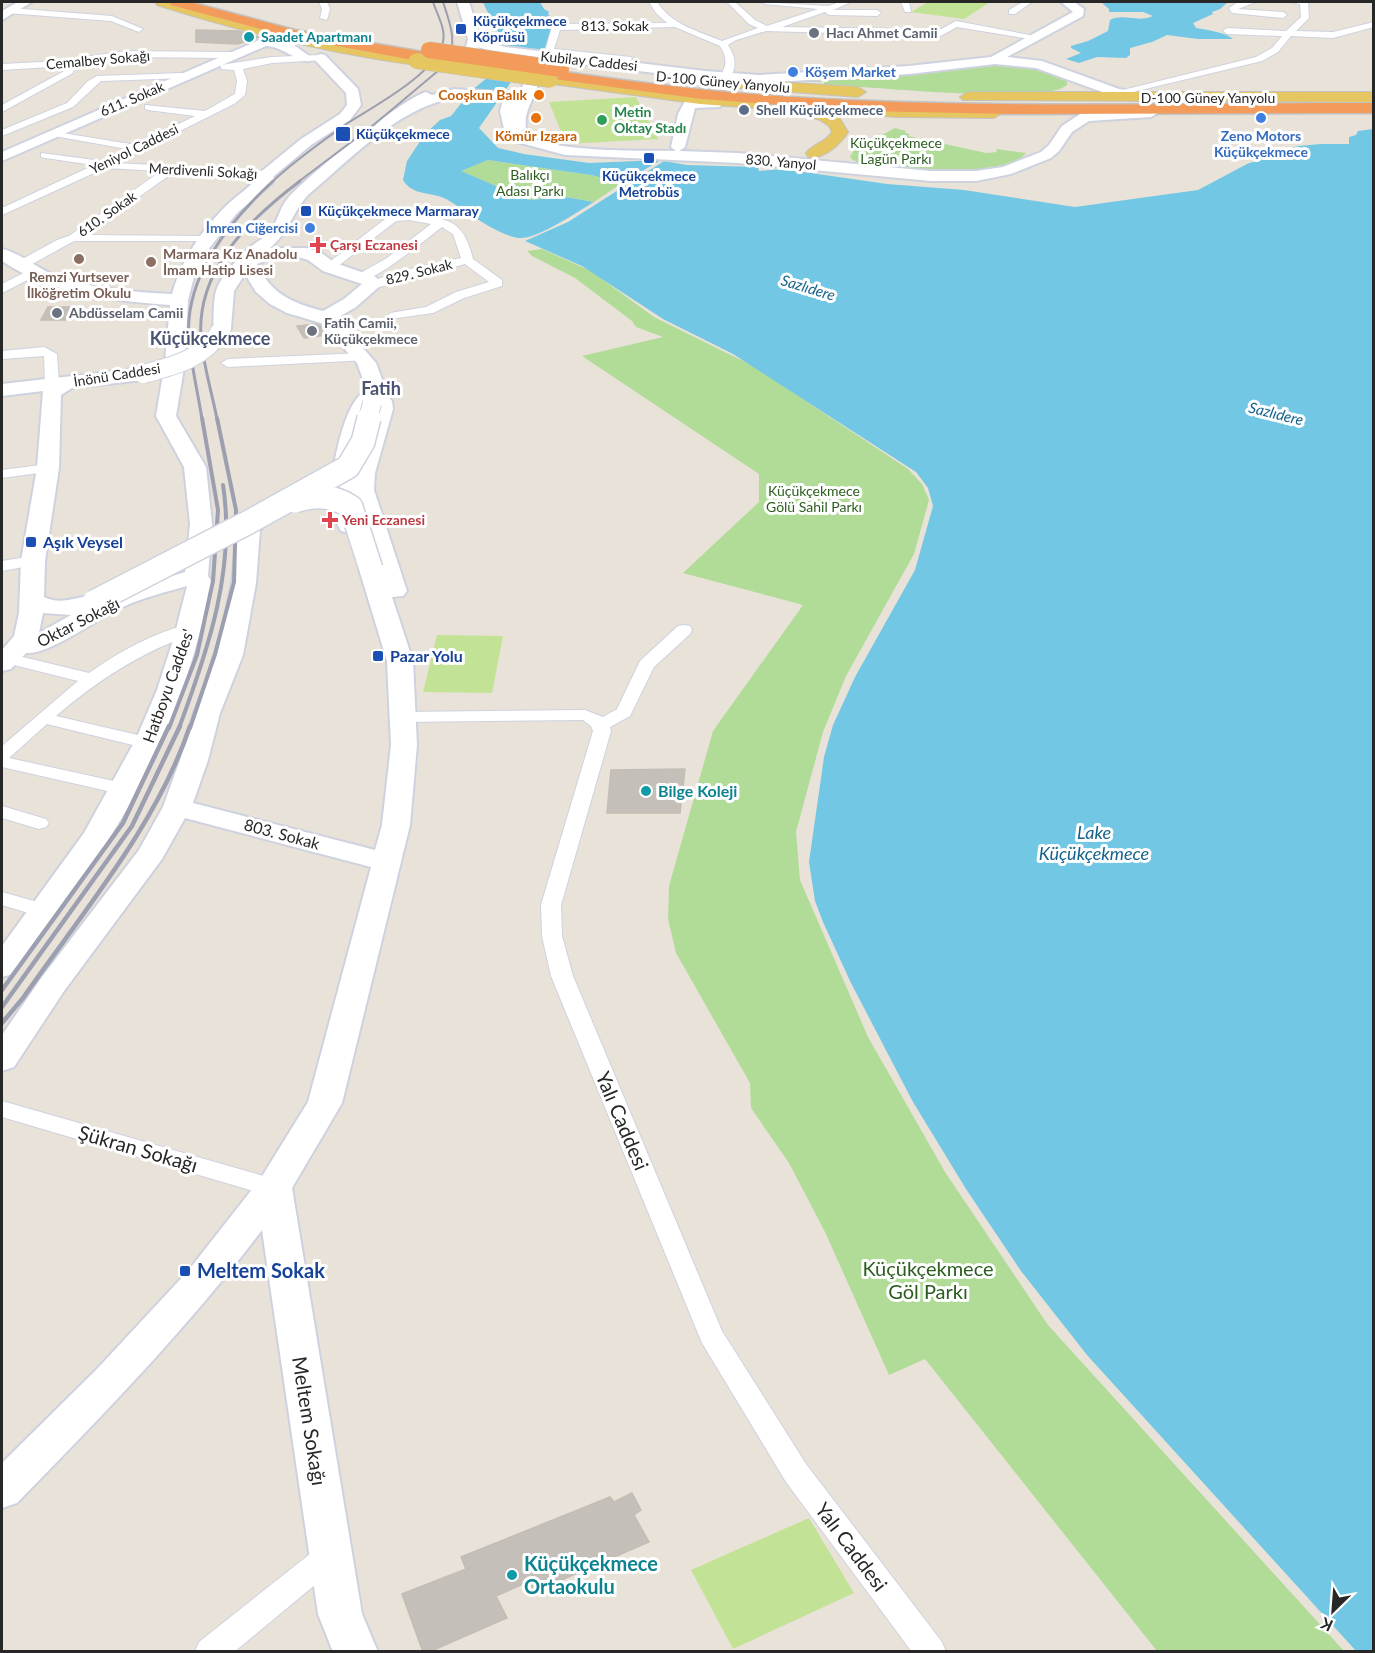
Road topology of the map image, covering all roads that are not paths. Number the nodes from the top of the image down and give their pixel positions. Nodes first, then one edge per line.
1 (26, 2) edge
2 (162, 2) edge
3 (176, 2) edge
4 (207, 2) edge
5 (222, 2) edge
6 (276, 2) edge
7 (323, 2) edge
8 (463, 2) edge
9 (653, 2) edge
10 (731, 2) edge
11 (765, 2) edge
12 (845, 2) edge
13 (1028, 2) edge
14 (1067, 2) edge
15 (1252, 2) edge
16 (1295, 2) edge
17 (1304, 2) edge
18 (831, 7) junction
19 (821, 11) junction
20 (276, 12) dead end
21 (1012, 12) dead end
22 (877, 13) dead end
23 (6, 14) edge
24 (1283, 15) dead end
25 (324, 18) dead end
26 (1374, 24) edge
27 (675, 25) junction
28 (139, 29) dead end
29 (767, 29) junction
30 (1227, 31) dead end
31 (1288, 35) junction
32 (279, 36) junction
33 (1036, 37) junction
34 (298, 40) junction
35 (264, 42) joint
36 (723, 44) junction
37 (475, 46) junction
38 (425, 53) junction
39 (628, 59) dead end
40 (317, 60) junction
41 (995, 60) junction
42 (235, 61) junction
43 (71, 62) junction
44 (2, 67) edge
45 (553, 68) junction
46 (458, 73) junction
47 (183, 76) junction
48 (724, 77) junction
49 (532, 79) junction
50 (1075, 84) junction
51 (742, 90) junction
52 (466, 91) junction
53 (507, 93) junction
54 (1116, 93) junction
55 (929, 95) junction
56 (992, 97) junction
57 (1374, 99) edge
58 (715, 104) dead end
59 (776, 104) junction
60 (1151, 105) junction
61 (411, 106) junction
62 (148, 107) dead end
63 (830, 108) junction
64 (2, 110) edge
65 (1039, 110) junction
66 (1374, 110) edge
67 (205, 114) junction
68 (43, 116) junction
69 (2, 132) edge
70 (54, 133) junction
71 (138, 148) junction
72 (680, 150) junction
73 (1047, 150) junction
74 (45, 155) dead end
75 (2, 157) edge
76 (814, 159) junction
77 (103, 165) junction
78 (171, 169) junction
79 (267, 174) junction
80 (302, 192) junction
81 (2, 212) edge
82 (441, 222) junction
83 (299, 235) junction
84 (73, 238) junction
85 (207, 239) junction
86 (267, 241) junction
87 (2, 254) edge
88 (314, 256) junction
89 (467, 260) junction
90 (247, 262) junction
91 (329, 267) junction
92 (27, 269) junction
93 (367, 281) junction
94 (2, 289) edge
95 (179, 300) junction
96 (331, 314) junction
97 (394, 316) dead end
98 (2, 355) edge
99 (364, 357) junction
100 (228, 363) dead end
101 (57, 387) junction
102 (10, 389) edge
103 (374, 398) junction
104 (48, 468) junction
105 (2, 474) edge
106 (343, 484) junction
107 (276, 507) junction
108 (33, 561) junction
109 (2, 566) edge
110 (196, 576) junction
111 (30, 599) junction
112 (94, 602) junction
113 (190, 629) junction
114 (684, 630) dead end
115 (391, 632) junction
116 (10, 656) edge
117 (89, 678) junction
118 (403, 717) junction
119 (42, 718) junction
120 (601, 725) junction
121 (149, 743) junction
122 (2, 755) edge
123 (2, 762) edge
124 (125, 789) junction
125 (177, 807) junction
126 (2, 812) edge
127 (39, 823) dead end
128 (387, 862) junction
129 (2, 898) edge
130 (45, 911) junction
131 (2, 968) edge
132 (2, 1059) edge
133 (2, 1109) edge
134 (274, 1188) junction
135 (2, 1490) edge
136 (330, 1555) junction
137 (210, 1652) edge
138 (356, 1652) edge
139 (931, 1652) edge

1 - 23 main road
2 - 32 main road
3 - 32 highway
4 - 38 highway
5 - 38 main road
6 - 20 street
7 - 25 street
8 - 37 main road
9 - 27 street
10 - 29 street
11 - 18 street
12 - 18 street
13 - 21 street
14 - 33 main road, Kubilay Caddesi
15 - 24 street
16 - 17 street
17 - 31 street
18 - 19 street
19 - 22 street
19 - 29 street
23 - 28 street
26 - 31 street
27 - 36 street
27 - 39 street, 813. Sokak
29 - 33 street
29 - 36 street
30 - 31 street
31 - 54 street
32 - 34 main road
32 - 35 main road
32 - 38 highway
32 - 40 main road
33 - 41 main road, Kubilay Caddesi
34 - 38 main road
34 - 40 main road
35 - 42 main road, 611. Sokak
36 - 48 street
37 - 45 main road, Kubilay Caddesi
37 - 46 main road, İnönü Caddesi
38 - 40 main road
38 - 45 highway
40 - 42 street, Cemalbey Sokağı
40 - 79 main road, Hatboyu Caddes'
41 - 48 main road, Kubilay Caddesi
41 - 54 main road, Kubilay Caddesi
42 - 43 street, Cemalbey Sokağı
42 - 47 main road, 611. Sokak
42 - 67 street, Yeniyol Caddesi
43 - 44 street, Cemalbey Sokağı
43 - 64 street
45 - 48 main road, Kubilay Caddesi
45 - 49 main road
45 - 50 main road, Kubilay Caddesi
45 - 51 highway
45 - 55 main road, D-100 Güney Yanyolu
45 - 59 main road
45 - 65 highway
46 - 52 main road
46 - 61 main road, İnönü Caddesi
47 - 68 street
47 - 70 main road, 611. Sokak
49 - 53 main road
49 - 72 main road, 830. Yanyol
50 - 54 main road, Kubilay Caddesi
50 - 56 main road
51 - 55 highway
51 - 57 highway
52 - 53 main road
52 - 61 main road
53 - 72 main road, 830. Yanyol
54 - 60 main road, Kubilay Caddesi
55 - 56 main road, D-100 Güney Yanyolu
56 - 60 main road, D-100 Güney Yanyolu
57 - 60 main road, D-100 Güney Yanyolu
58 - 72 main road
59 - 63 main road
59 - 76 main road
60 - 63 main road
60 - 66 main road
60 - 73 main road, 830. Yanyol
61 - 80 main road, İnönü Caddesi
62 - 67 street
63 - 65 highway
64 - 68 street
65 - 66 highway
67 - 71 street, Yeniyol Caddesi
68 - 69 street
70 - 71 street
70 - 75 main road, 611. Sokak
71 - 77 street, Yeniyol Caddesi
72 - 76 main road, 830. Yanyol
73 - 76 main road, 830. Yanyol
73 - 76 main road, 830. Yanyol
74 - 77 street, Merdivenli Sokağı
77 - 78 street, Merdivenli Sokağı
77 - 81 street, Yeniyol Caddesi
78 - 79 street, Merdivenli Sokağı
78 - 84 street, 610. Sokak
79 - 85 main road, Hatboyu Caddes'
80 - 83 main road
80 - 86 main road, İnönü Caddesi
82 - 89 street
82 - 91 street
82 - 93 street
83 - 86 main road
83 - 88 main road
84 - 85 street
84 - 92 street
85 - 95 main road, Hatboyu Caddes'
86 - 90 main road, İnönü Caddesi
87 - 92 main road
88 - 90 main road
88 - 91 main road
89 - 93 street, 829. Sokak
89 - 97 street
90 - 96 main road
90 - 101 main road, İnönü Caddesi, bridge
91 - 93 main road
91 - 96 main road
92 - 94 street
92 - 95 main road
93 - 96 main road
95 - 110 main road, Hatboyu Caddes'
96 - 99 main road
98 - 101 street
99 - 100 street
99 - 103 main road
101 - 102 main road, İnönü Caddesi
101 - 104 main road
103 - 106 main road
103 - 107 main road, bridge
103 - 115 main road
104 - 105 street
104 - 108 main road
106 - 115 main road
106 - 125 main road
107 - 112 main road, bridge
107 - 115 main road, bridge
108 - 109 street
108 - 111 main road
110 - 113 main road, Hatboyu Caddes'
110 - 116 main road, Oktar Sokağı
111 - 112 main road
111 - 116 main road
112 - 116 main road
113 - 117 street
113 - 121 main road, Hatboyu Caddes'
114 - 120 street
115 - 118 main road
116 - 117 street
117 - 119 street
118 - 120 street
118 - 128 main road
119 - 121 street
119 - 122 street
120 - 139 street, Yalı Caddesi
121 - 124 main road, Hatboyu Caddes'
123 - 124 street
124 - 130 main road, Hatboyu Caddes'
125 - 128 main road, 803. Sokak
125 - 132 main road
126 - 127 street
128 - 134 main road
129 - 130 street
130 - 131 main road, Hatboyu Caddes'
133 - 134 street, Şükran Sokağı
134 - 135 main road
134 - 136 main road, Meltem Sokağı
136 - 137 street
136 - 138 main road, Meltem Sokağı

